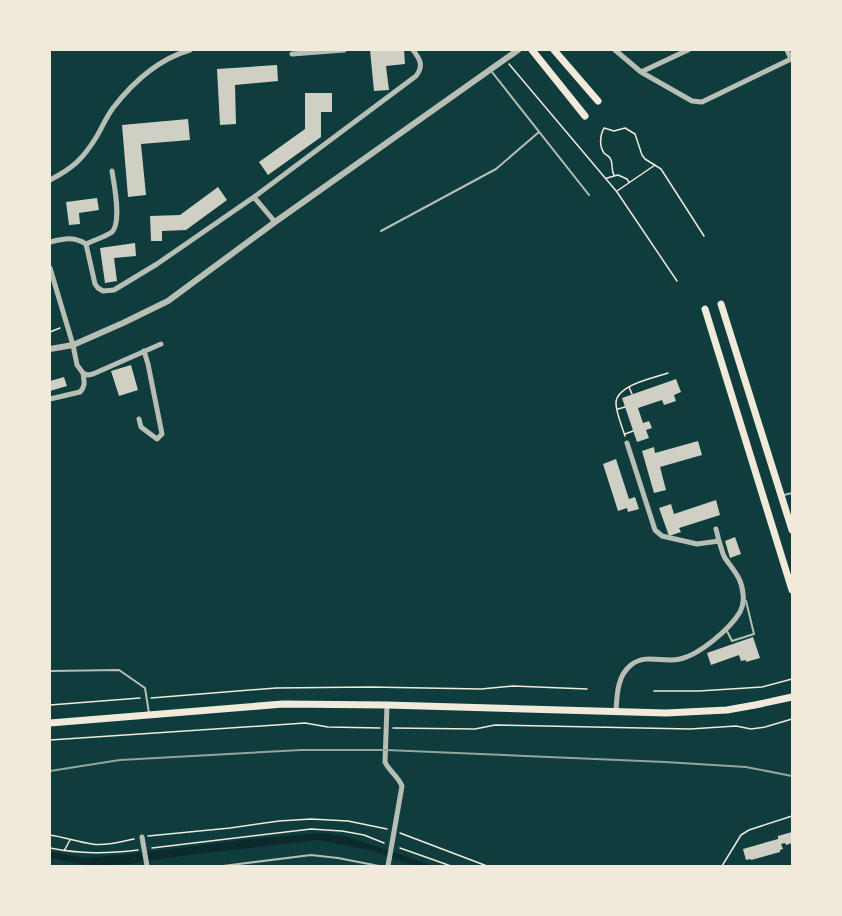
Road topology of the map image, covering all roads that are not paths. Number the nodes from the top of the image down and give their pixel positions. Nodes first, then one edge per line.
1 (190, 50) edge
2 (345, 50) edge
3 (413, 50) edge
4 (532, 50) edge
5 (615, 50) edge
6 (688, 50) edge
7 (787, 50) edge
8 (514, 51) edge
9 (556, 52) edge
10 (292, 54) dead end
11 (791, 59) edge
12 (490, 69) junction
13 (641, 72) junction
14 (598, 101) dead end
15 (585, 116) dead end
16 (539, 132) junction
17 (112, 171) dead end
18 (50, 180) edge
19 (590, 195) dead end
20 (254, 196) junction
21 (275, 222) junction
22 (381, 231) dead end
23 (50, 242) edge
24 (86, 244) junction
25 (50, 268) edge
26 (721, 304) dead end
27 (705, 309) dead end
28 (161, 344) dead end
29 (73, 345) junction
30 (50, 349) edge
31 (144, 351) junction
32 (83, 373) junction
33 (50, 399) edge
34 (139, 419) dead end
35 (627, 443) road end
36 (792, 493) edge
37 (781, 496) junction
38 (716, 529) dead end
39 (792, 530) edge
40 (719, 541) junction
41 (792, 590) edge
42 (743, 592) junction
43 (726, 629) junction
44 (50, 670) edge
45 (792, 697) edge
46 (387, 705) junction
47 (616, 711) junction
48 (149, 715) junction
49 (50, 723) edge
50 (142, 837) road end
51 (147, 867) edge
52 (223, 867) edge
53 (379, 867) edge
54 (388, 867) edge

1 - 18 street
2 - 10 street
3 - 20 street
4 - 15 main road
5 - 13 street
6 - 13 street
7 - 11 street
8 - 12 street
9 - 14 main road
11 - 13 street
12 - 16 lane
12 - 21 street
16 - 19 lane
16 - 22 lane
17 - 24 street
20 - 21 street
20 - 24 street
21 - 29 street
23 - 24 street
25 - 29 street
26 - 37 main road
27 - 41 main road
28 - 31 street
29 - 30 street
29 - 32 street
31 - 32 street
31 - 34 street
32 - 33 street
35 - 40 street
36 - 37 lane
37 - 39 main road
38 - 40 street
40 - 42 street
42 - 43 street
42 - 43 lane
43 - 47 street
44 - 48 lane
45 - 47 main road
46 - 47 main road
46 - 48 main road
46 - 54 street
48 - 49 main road
50 - 51 street
52 - 53 lane

